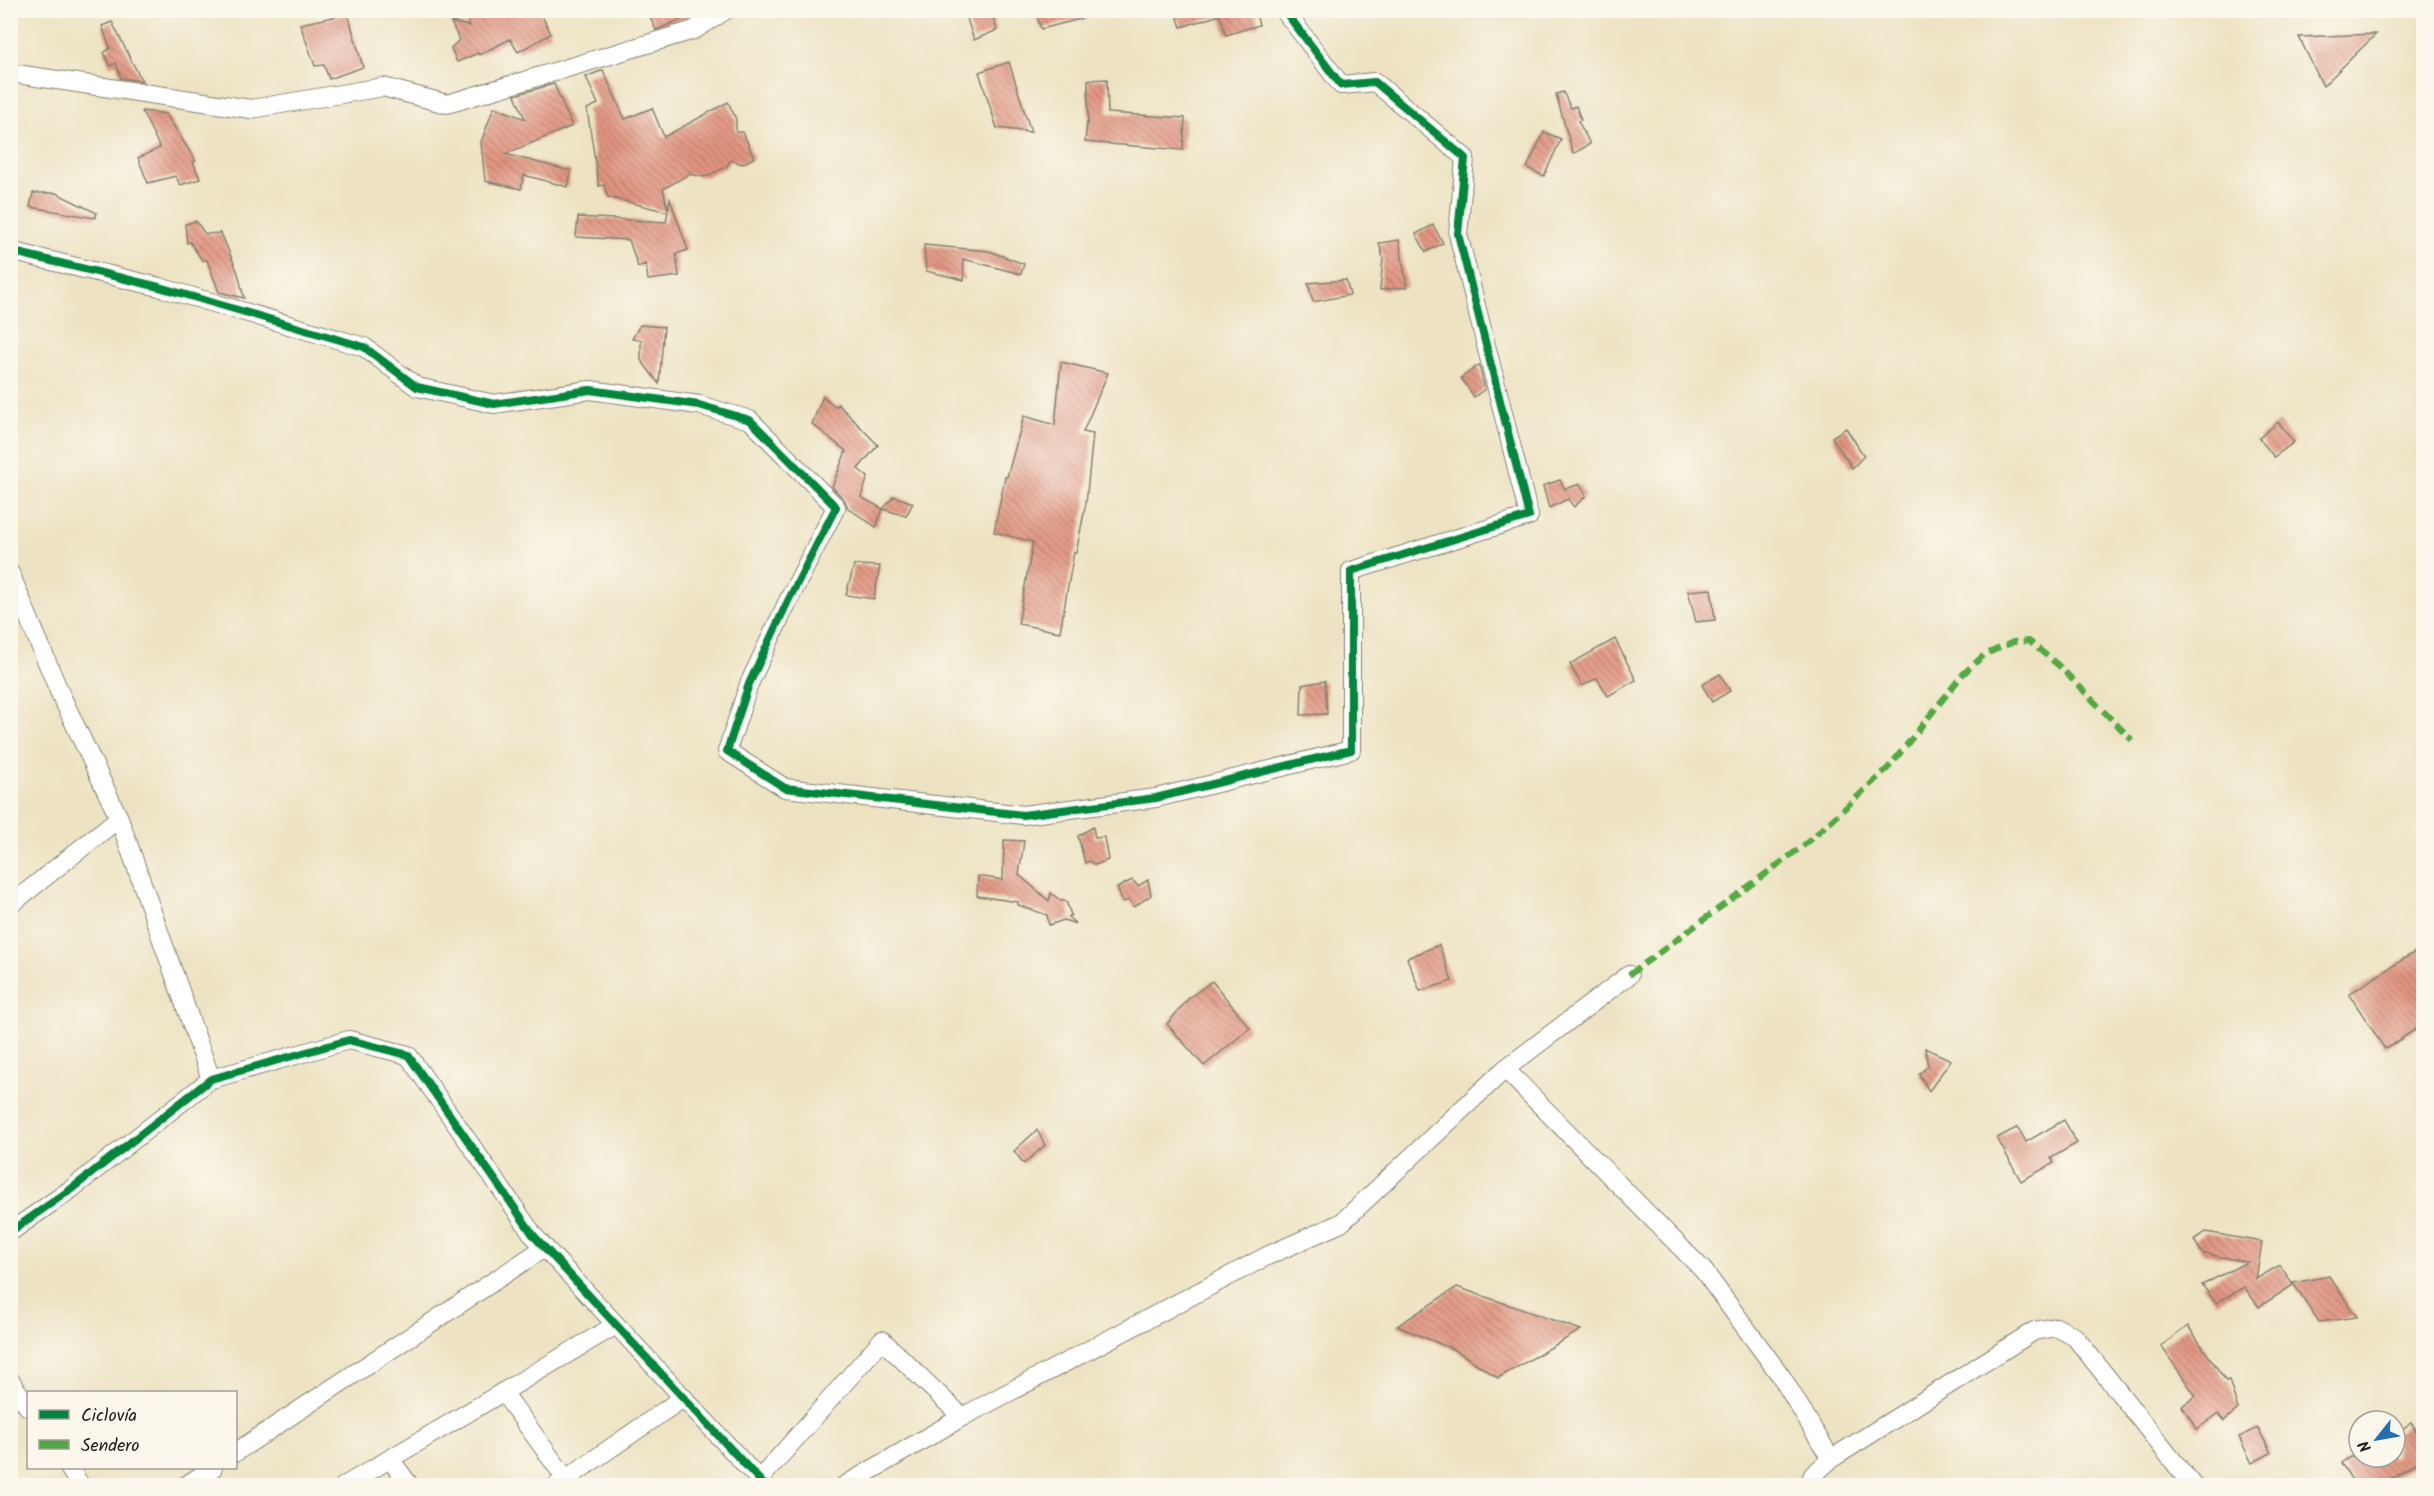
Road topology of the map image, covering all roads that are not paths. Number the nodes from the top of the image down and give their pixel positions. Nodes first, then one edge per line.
1 (726, 10) edge
2 (1284, 10) edge
3 (10, 73) edge
4 (10, 250) edge
5 (10, 573) edge
6 (119, 818) junction
7 (10, 905) edge
8 (1629, 975) dead end
9 (1505, 1069) junction
10 (211, 1079) junction
11 (10, 1232) edge
12 (544, 1248) junction
13 (616, 1325) junction
14 (10, 1380) edge
15 (503, 1392) junction
16 (683, 1398) junction
17 (27, 1406) edge
18 (962, 1417) junction
19 (237, 1451) edge
20 (390, 1459) junction
21 (1831, 1459) junction
22 (70, 1469) edge
23 (210, 1469) edge
24 (564, 1483) edge
25 (762, 1483) edge
26 (81, 1485) edge
27 (186, 1485) edge
28 (344, 1485) edge
29 (410, 1485) edge
30 (844, 1485) edge
31 (1809, 1485) edge
32 (2193, 1485) edge

1 - 3 street
2 - 4 street
5 - 6 street
6 - 7 street
6 - 10 street
8 - 9 street
9 - 18 street
9 - 21 street
10 - 11 street
10 - 12 street
12 - 13 street
12 - 19 street
13 - 15 street
13 - 16 street
14 - 17 street
15 - 20 street
15 - 24 street
16 - 24 street
16 - 25 street
18 - 25 street
18 - 30 street
20 - 28 street
20 - 29 street
21 - 31 street
21 - 32 street
22 - 26 street
23 - 27 street

